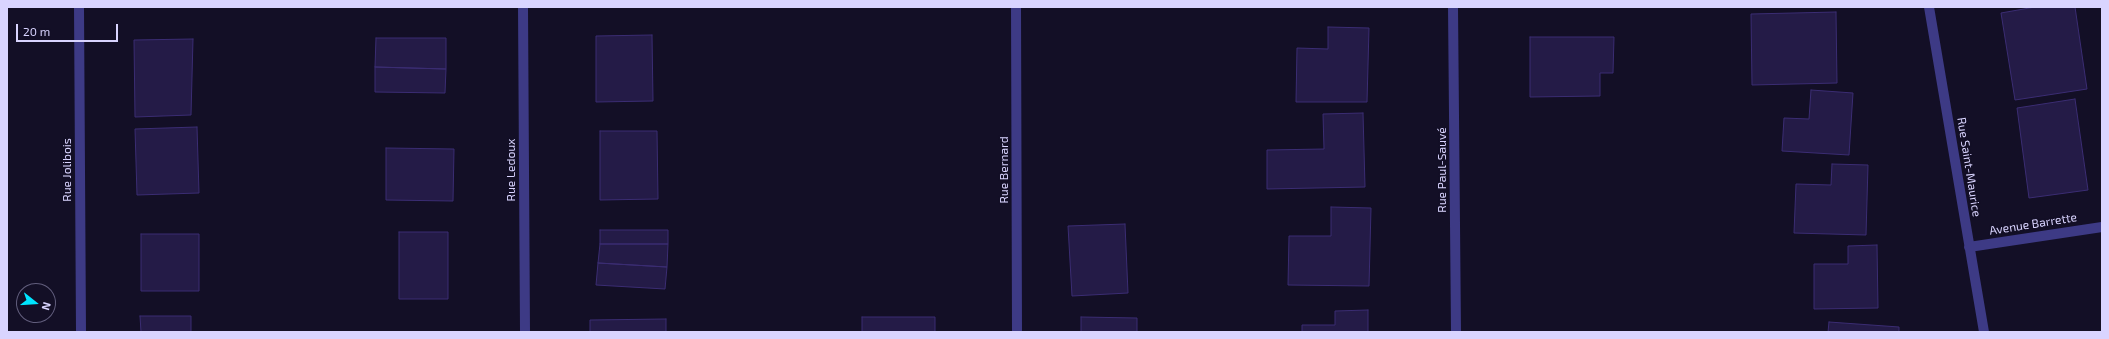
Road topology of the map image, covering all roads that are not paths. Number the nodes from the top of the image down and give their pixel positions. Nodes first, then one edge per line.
1 (79, 7) edge
2 (523, 7) edge
3 (1016, 7) edge
4 (1453, 7) edge
5 (1929, 7) edge
6 (2102, 227) edge
7 (1969, 247) junction
8 (81, 332) edge
9 (525, 332) edge
10 (1017, 332) edge
11 (1456, 332) edge
12 (1984, 332) edge

1 - 8 street, Rue Jolibois
2 - 9 street, Rue Ledoux
3 - 10 street, Rue Bernard
4 - 11 street, Rue Paul-Sauvé
5 - 7 street, Rue Saint-Maurice
6 - 7 street, Avenue Barrette
7 - 12 street, Rue Saint-Maurice

